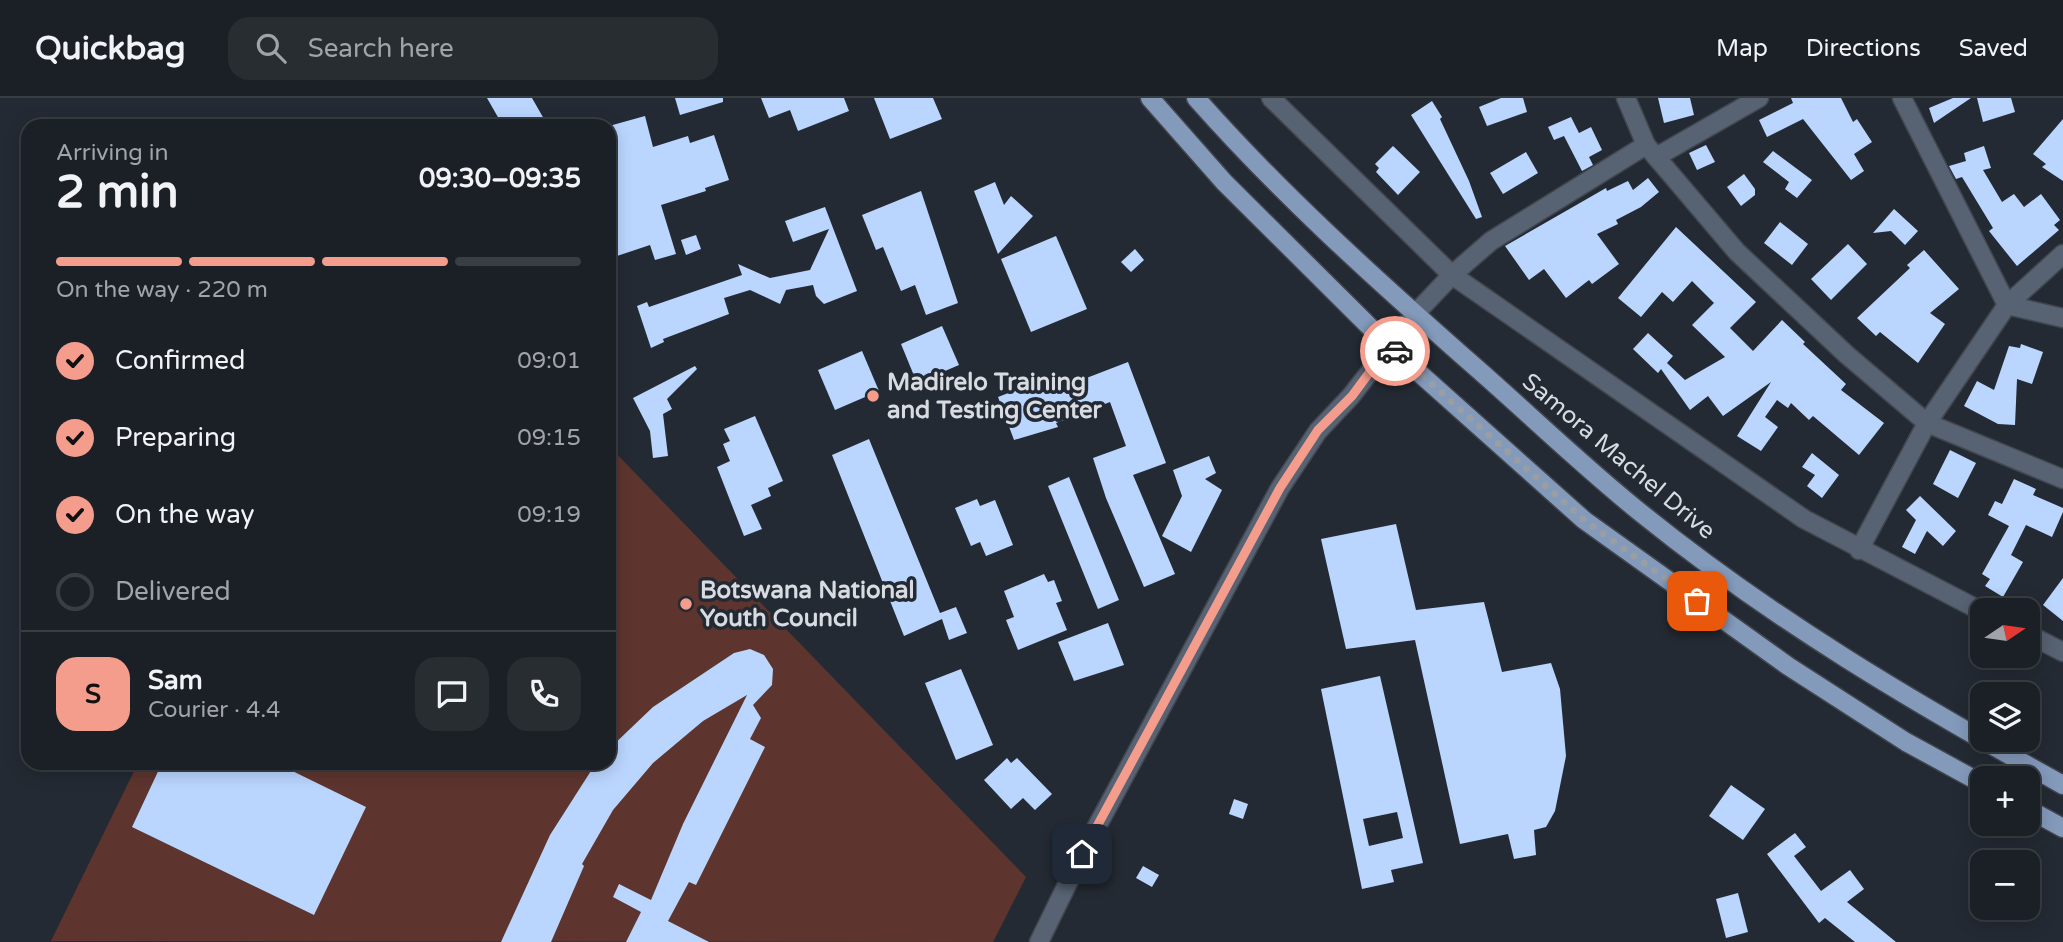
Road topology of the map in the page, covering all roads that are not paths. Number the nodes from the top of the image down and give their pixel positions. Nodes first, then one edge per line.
1 (1150, 98) edge
2 (1196, 98) edge
3 (1271, 98) edge
4 (1626, 98) edge
5 (1759, 98) edge
6 (1902, 98) edge
7 (1651, 151) junction
8 (2063, 254) edge
9 (1452, 275) junction
10 (2007, 305) junction
11 (1415, 314) junction
12 (2063, 318) edge
13 (1389, 346) junction
14 (1927, 424) junction
15 (2063, 479) edge
16 (1859, 550) junction
17 (1970, 606) edge
18 (2040, 640) edge
19 (2063, 652) edge
20 (1970, 777) edge
21 (2063, 785) edge
22 (2040, 816) edge
23 (2063, 828) edge
24 (1039, 942) edge

1 - 13 main road
2 - 11 main road, Samora Machel Drive
3 - 9 street
4 - 7 street
5 - 7 street
6 - 10 street
7 - 9 street
7 - 14 street
8 - 10 street
9 - 11 street
9 - 16 street
10 - 12 street
10 - 14 street
11 - 13 street
11 - 21 main road, Samora Machel Drive
13 - 20 main road
13 - 24 street
14 - 15 street
14 - 16 street
16 - 17 street
18 - 19 street
22 - 23 main road

